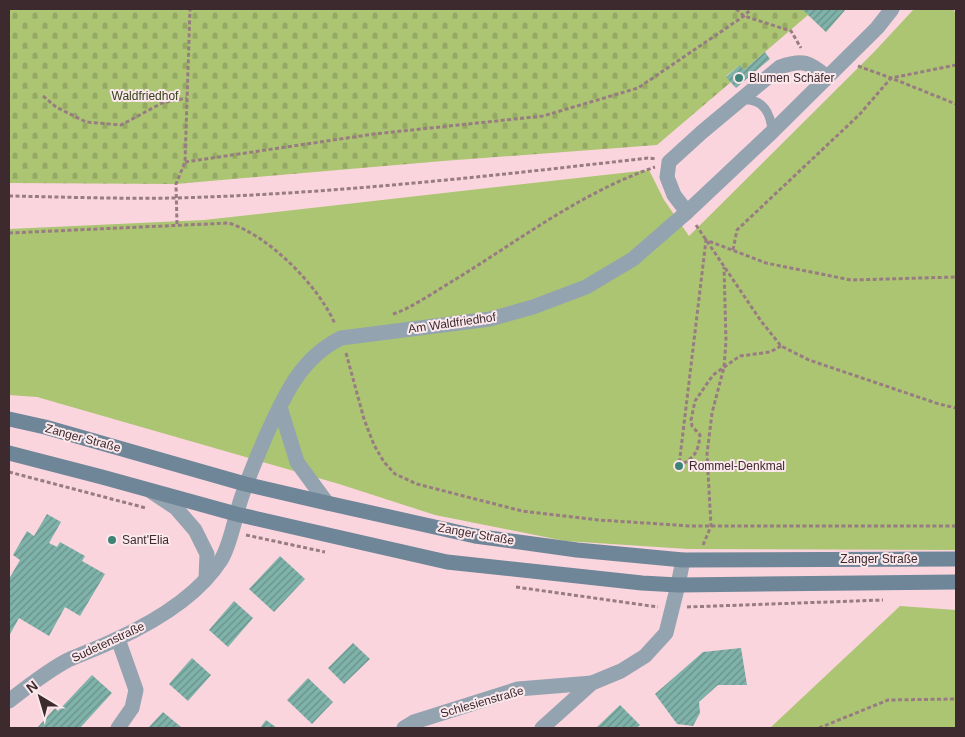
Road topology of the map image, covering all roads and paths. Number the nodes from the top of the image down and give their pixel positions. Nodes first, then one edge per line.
1 (190, 9) edge
2 (736, 9) edge
3 (751, 9) edge
4 (892, 9) edge
5 (744, 16) junction
6 (844, 60) junction
7 (811, 64) junction
8 (956, 65) edge
9 (827, 77) junction
10 (891, 78) junction
11 (43, 96) dead end
12 (186, 98) junction
13 (741, 101) junction
14 (956, 104) edge
15 (772, 132) junction
16 (185, 162) junction
17 (669, 162) junction
18 (9, 196) edge
19 (175, 198) junction
20 (687, 212) junction
21 (176, 224) junction
22 (9, 232) edge
23 (706, 240) junction
24 (732, 250) junction
25 (724, 266) junction
26 (956, 276) edge
27 (387, 315) dead end
28 (341, 338) junction
29 (781, 346) junction
30 (724, 367) junction
31 (280, 407) junction
32 (956, 408) edge
33 (9, 419) edge
34 (9, 453) edge
35 (245, 484) junction
36 (149, 490) junction
37 (326, 504) junction
38 (236, 514) junction
39 (710, 526) junction
40 (956, 526) edge
41 (956, 559) edge
42 (690, 560) junction
43 (206, 580) junction
44 (956, 582) edge
45 (678, 585) junction
46 (118, 639) junction
47 (592, 682) junction
48 (956, 699) edge
49 (9, 702) edge
50 (118, 728) edge
51 (404, 728) edge
52 (542, 728) edge
53 (819, 728) edge

1 - 12 path
2 - 5 path
3 - 5 path
4 - 6 street, Am Waldfriedhof
5 - 7 path
5 - 16 path
6 - 9 street, Am Waldfriedhof
6 - 10 path
7 - 9 street
7 - 13 street
8 - 10 path
9 - 15 street, Am Waldfriedhof
10 - 14 path
10 - 24 path
11 - 12 path
12 - 16 path
13 - 15 lane
13 - 17 street
15 - 20 street, Am Waldfriedhof
16 - 19 path
17 - 19 path
17 - 20 street
17 - 27 path
18 - 19 path
19 - 21 path
20 - 23 path
20 - 28 street, Am Waldfriedhof
21 - 22 path
21 - 28 path
23 - 24 path
23 - 25 path
23 - 30 path
24 - 26 path
25 - 29 path
25 - 30 path
28 - 31 street, Am Waldfriedhof
28 - 39 path
29 - 30 path
29 - 32 path
30 - 39 path
31 - 35 street, Am Waldfriedhof
31 - 37 street
33 - 35 street, Zanger Straße
34 - 36 street, Zanger Straße
35 - 37 street, Zanger Straße
35 - 38 street, Sudetenstraße
36 - 38 street, Zanger Straße
36 - 43 street
37 - 42 street, Zanger Straße
38 - 43 street, Sudetenstraße
38 - 45 street, Zanger Straße
39 - 40 path
39 - 42 path
41 - 42 street, Zanger Straße
42 - 45 street
43 - 46 street, Sudetenstraße
44 - 45 street, Zanger Straße
45 - 47 street
46 - 49 street, Sudetenstraße
46 - 50 street
47 - 51 street, Schlesienstraße
47 - 52 street
48 - 53 path

